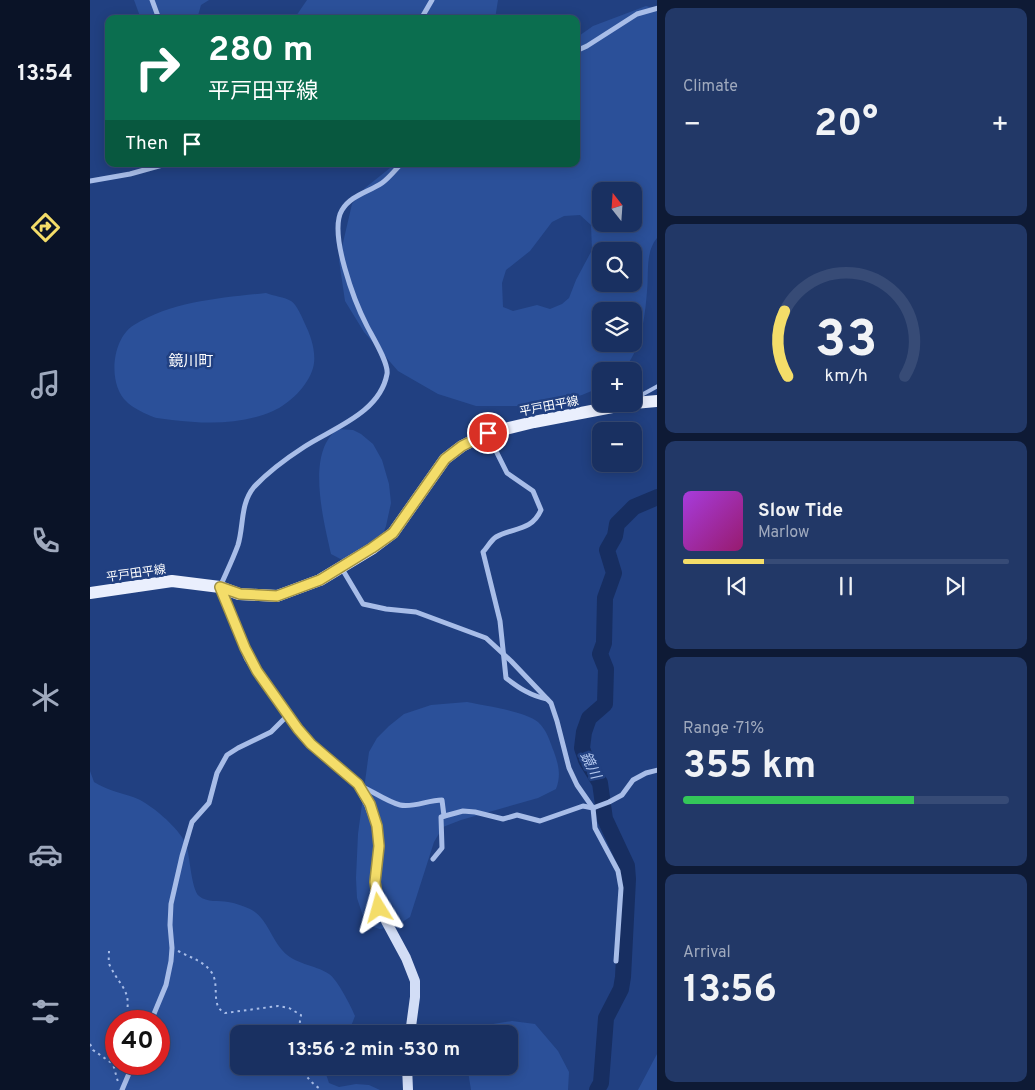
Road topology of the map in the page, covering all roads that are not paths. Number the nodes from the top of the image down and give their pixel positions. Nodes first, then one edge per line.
1 (152, 0) edge
2 (432, 0) edge
3 (657, 8) edge
4 (158, 15) edge
5 (423, 15) edge
6 (580, 49) edge
7 (155, 167) edge
8 (398, 167) edge
9 (90, 182) edge
10 (657, 387) edge
11 (642, 395) edge
12 (657, 401) edge
13 (642, 402) edge
14 (592, 410) edge
15 (488, 433) junction
16 (341, 567) junction
17 (220, 587) junction
18 (90, 593) edge
19 (547, 699) junction
20 (288, 715) junction
21 (657, 770) edge
22 (358, 784) junction
23 (593, 808) junction
24 (444, 816) junction
25 (433, 859) dead end
26 (616, 961) dead end
27 (155, 1010) edge
28 (411, 1025) edge
29 (128, 1075) edge
30 (407, 1075) edge
31 (122, 1088) edge
32 (408, 1090) edge

1 - 4 street
2 - 5 street
3 - 6 street
7 - 9 street
8 - 17 street
10 - 11 lane
12 - 13 main road, 平戸田平線
14 - 15 main road, 平戸田平線
15 - 16 main road, 平戸田平線
15 - 19 street
16 - 17 main road, 平戸田平線
16 - 19 street
17 - 18 main road, 平戸田平線
17 - 20 street
19 - 23 street
20 - 22 street
20 - 27 street
21 - 23 street
22 - 24 street
22 - 28 street
23 - 24 street
23 - 26 street
24 - 25 street
29 - 31 street
30 - 32 street

